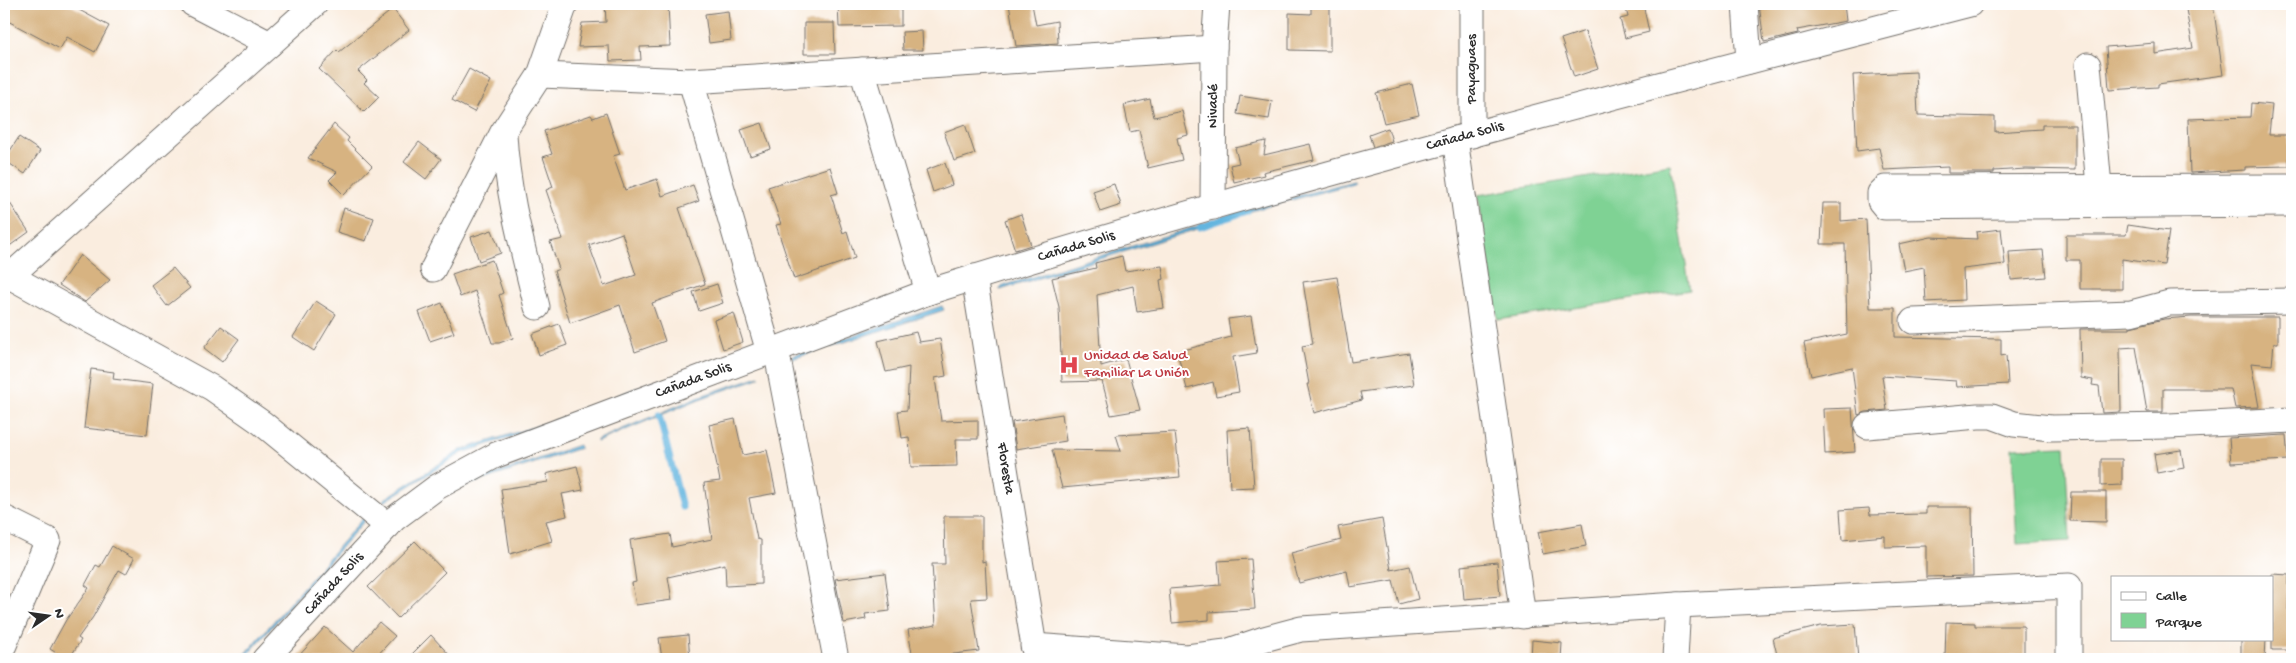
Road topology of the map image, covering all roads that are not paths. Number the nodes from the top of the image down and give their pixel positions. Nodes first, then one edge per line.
1 (193, 4) edge
2 (316, 4) edge
3 (565, 4) edge
4 (1217, 4) edge
5 (1472, 4) edge
6 (1745, 4) edge
7 (1970, 4) edge
8 (270, 44) junction
9 (1214, 48) junction
10 (1749, 61) junction
11 (2088, 65) dead end
12 (862, 70) junction
13 (540, 75) junction
14 (691, 81) junction
15 (504, 132) junction
16 (1463, 137) junction
17 (2099, 186) junction
18 (2292, 189) edge
19 (2292, 201) edge
20 (1213, 207) junction
21 (433, 269) dead end
22 (7, 275) edge
23 (974, 277) junction
24 (928, 292) junction
25 (2292, 301) edge
26 (538, 307) dead end
27 (1913, 321) dead end
28 (772, 351) junction
29 (2292, 420) edge
30 (1867, 426) dead end
31 (4, 518) edge
32 (388, 526) junction
33 (1678, 605) junction
34 (1523, 616) junction
35 (4, 645) edge
36 (1035, 652) edge
37 (265, 659) edge
38 (836, 659) edge
39 (1675, 659) edge
40 (2069, 659) edge

1 - 8 street
2 - 8 street
3 - 13 street
4 - 9 street, Nivaclé
5 - 16 street, Payaguaes
6 - 10 street
7 - 10 street, Cañada Solis
8 - 22 street
9 - 12 street
9 - 20 street, Nivaclé
10 - 16 street, Cañada Solis
11 - 17 street
12 - 14 street
12 - 24 street
13 - 14 street
13 - 15 street
14 - 28 street
15 - 21 street
15 - 26 street
16 - 20 street, Cañada Solis
16 - 34 street, Payaguaes
17 - 18 street
17 - 19 street
20 - 23 street, Cañada Solis
22 - 32 street
23 - 24 street, Cañada Solis
23 - 36 street, Floresta
24 - 28 street, Cañada Solis
25 - 27 street
28 - 32 street, Cañada Solis
28 - 38 street
29 - 30 street
31 - 35 street
32 - 37 street, Cañada Solis
33 - 34 street
33 - 39 street
33 - 40 street
34 - 36 street

